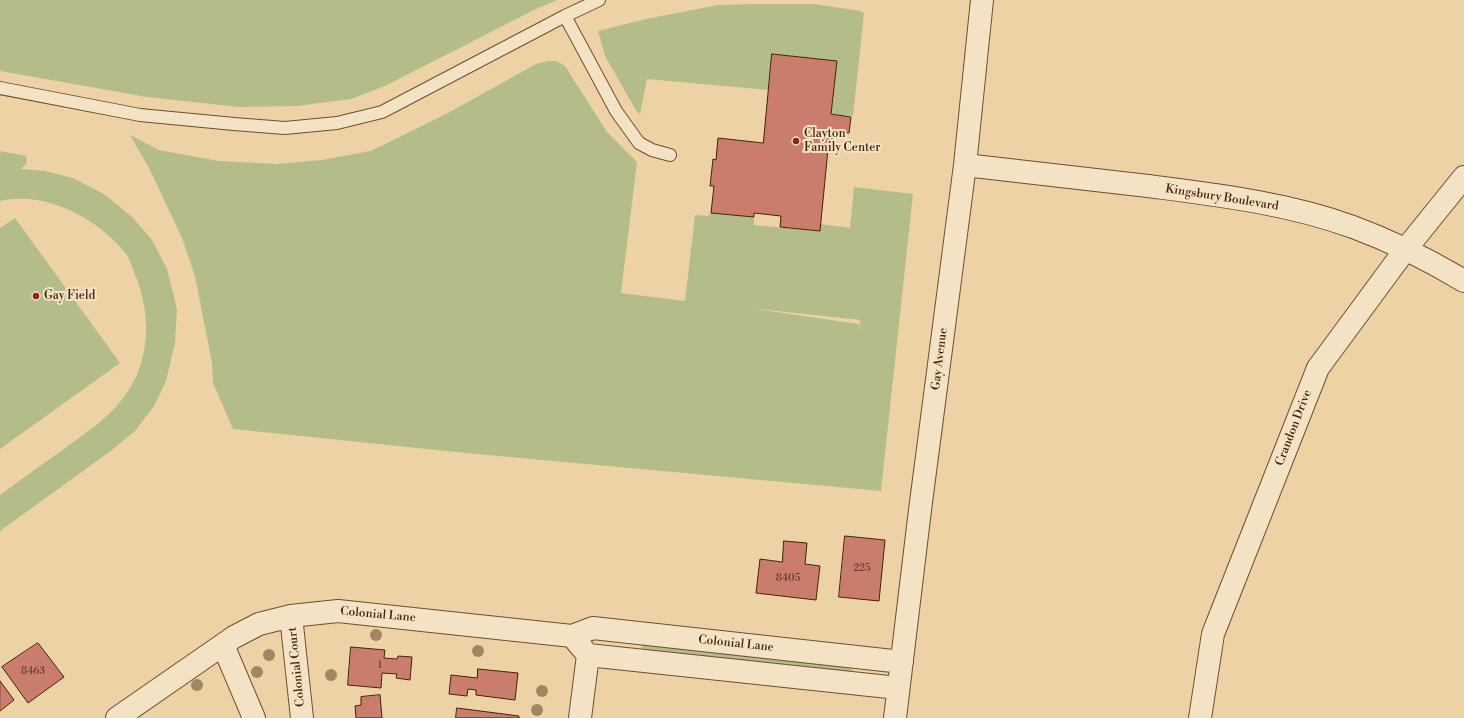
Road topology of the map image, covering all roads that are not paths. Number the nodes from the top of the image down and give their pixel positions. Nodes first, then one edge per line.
1 (598, 0) edge
2 (982, 0) edge
3 (565, 16) junction
4 (0, 88) edge
5 (670, 155) dead end
6 (965, 165) junction
7 (1464, 177) edge
8 (1405, 250) junction
9 (1464, 281) edge
10 (291, 616) junction
11 (643, 634) junction
12 (572, 636) junction
13 (223, 645) junction
14 (588, 655) junction
15 (643, 660) junction
16 (902, 662) junction
17 (898, 688) junction
18 (117, 718) edge
19 (254, 718) edge
20 (302, 718) edge
21 (580, 718) edge
22 (895, 718) edge
23 (1200, 718) edge

1 - 3 lane
2 - 6 street, Gay Avenue
3 - 4 lane
3 - 5 lane
6 - 8 street, Kingsbury Boulevard
6 - 16 street, Gay Avenue
7 - 8 street, Crandon Drive
8 - 9 street, Kingsbury Boulevard
8 - 23 street, Crandon Drive
10 - 12 street, Colonial Lane
10 - 13 street, Colonial Lane
10 - 20 street, Colonial Court
11 - 12 street, Colonial Lane
11 - 15 street
11 - 16 street, Colonial Lane
12 - 14 street
13 - 18 street, Colonial Lane
13 - 19 street
14 - 15 street
14 - 21 street
15 - 17 street
16 - 17 street, Gay Avenue
17 - 22 street, Gay Avenue

